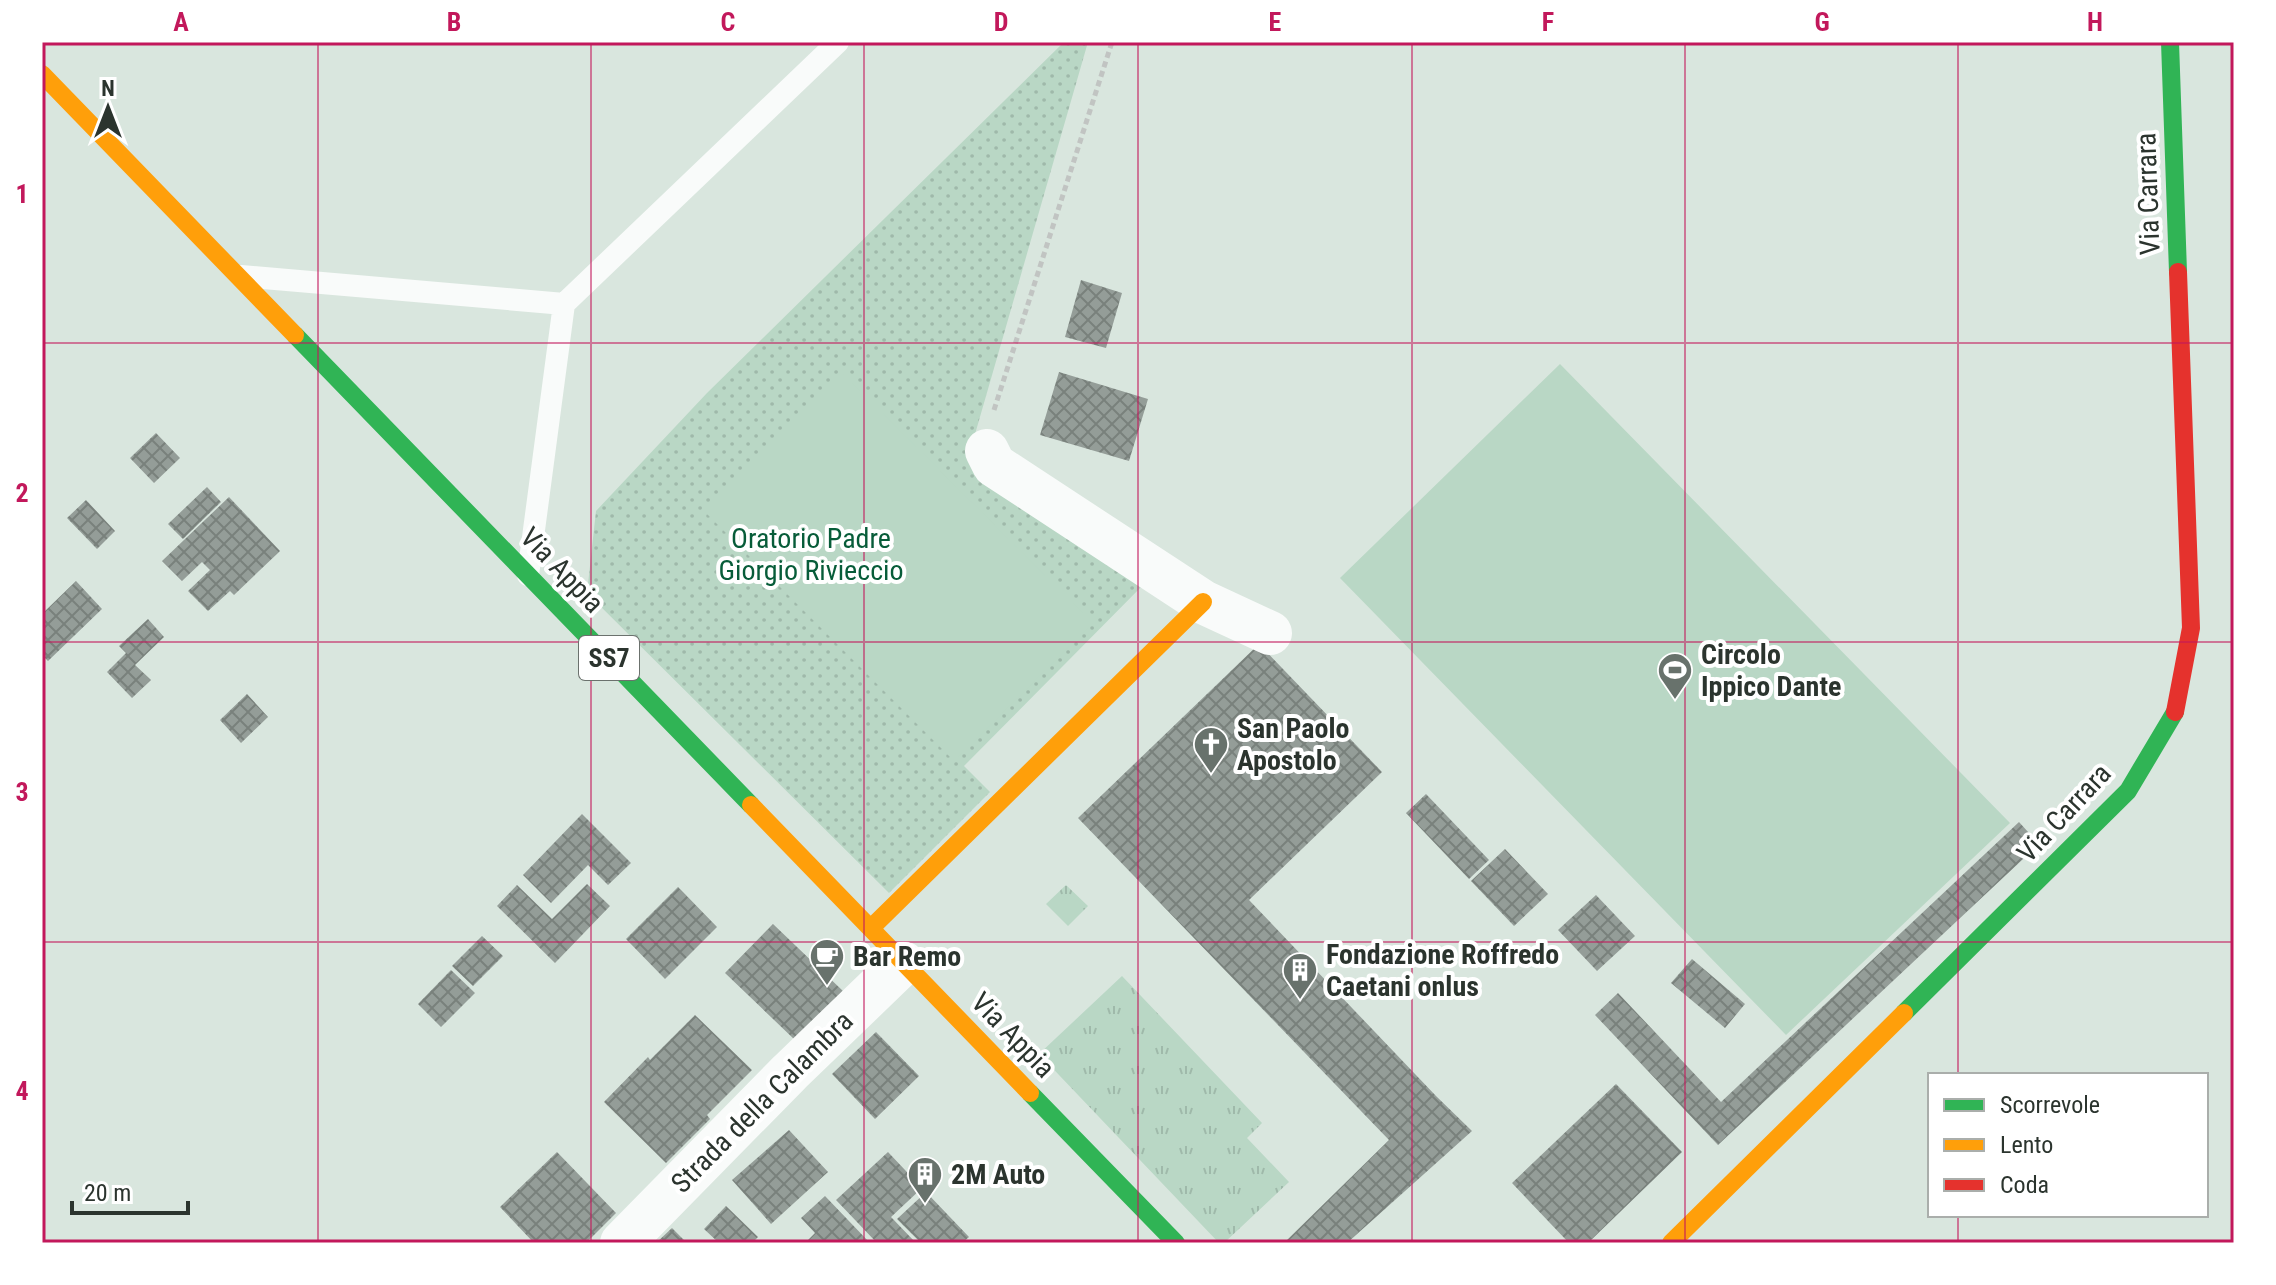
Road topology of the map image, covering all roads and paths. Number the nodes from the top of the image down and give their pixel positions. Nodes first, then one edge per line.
1 (838, 42) edge
2 (1112, 42) edge
3 (2170, 42) edge
4 (42, 74) edge
5 (237, 276) junction
6 (564, 304) junction
7 (987, 451) joint
8 (528, 575) junction
9 (1203, 602) junction
10 (1270, 633) dead end
11 (871, 928) junction
12 (903, 963) junction
13 (622, 1243) edge
14 (1176, 1243) edge
15 (1671, 1243) edge

1 - 6 lane
2 - 7 path
3 - 15 street, Via Carrara
4 - 5 street, Via Appia / SS7
5 - 6 lane
5 - 8 street, Via Appia / SS7
6 - 8 lane
7 - 9 street
8 - 11 street, Via Appia / SS7
9 - 10 street
9 - 11 street
11 - 12 street, Via Appia / SS7
12 - 13 street, Strada della Calambra
12 - 14 street, Via Appia / SS7

